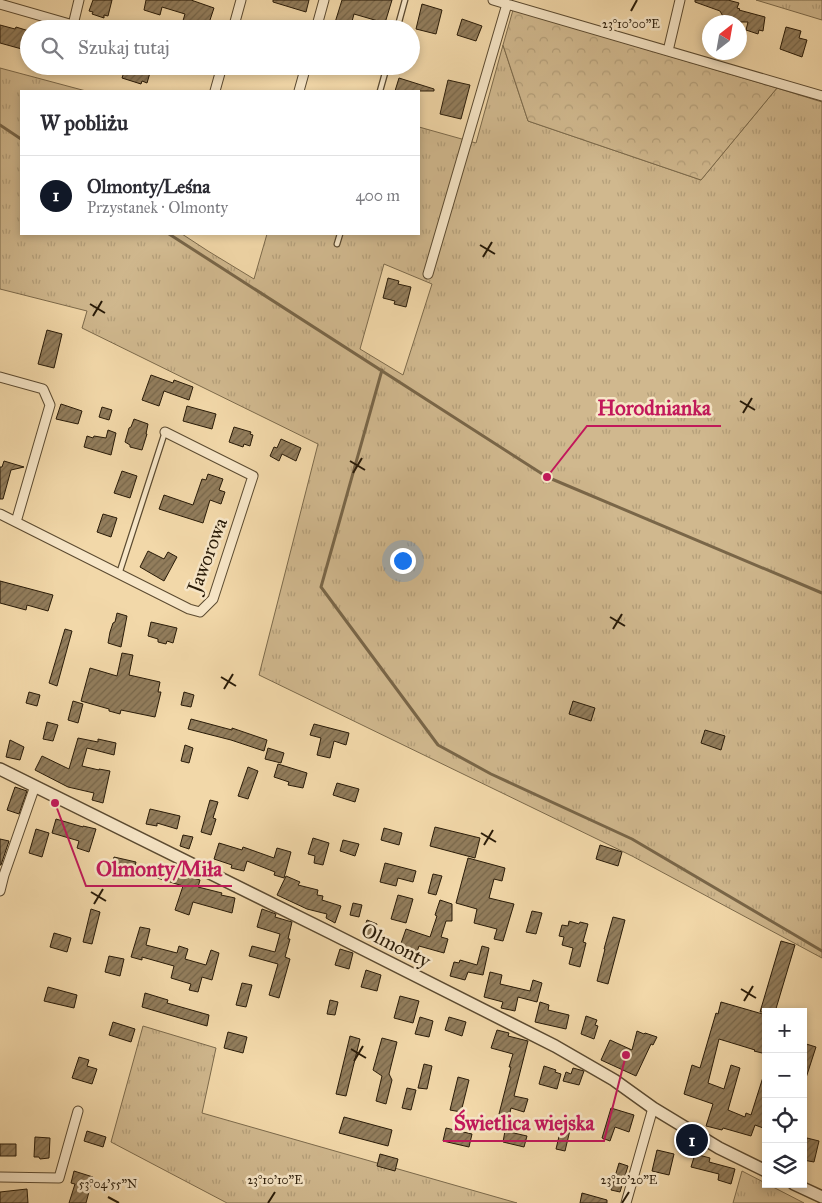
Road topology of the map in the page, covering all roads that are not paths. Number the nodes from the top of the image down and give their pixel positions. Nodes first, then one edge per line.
1 (79, 0) edge
2 (241, 0) edge
3 (324, 0) edge
4 (405, 0) edge
5 (680, 0) edge
6 (499, 1) edge
7 (0, 4) edge
8 (56, 20) edge
9 (74, 20) edge
10 (235, 20) edge
11 (318, 20) edge
12 (399, 20) edge
13 (668, 51) junction
14 (218, 75) edge
15 (303, 75) edge
16 (384, 75) edge
17 (215, 90) edge
18 (299, 90) edge
19 (380, 90) edge
20 (822, 96) edge
21 (340, 235) edge
22 (337, 244) dead end
23 (428, 274) dead end
24 (0, 377) edge
25 (165, 432) joint
26 (0, 514) edge
27 (16, 522) junction
28 (118, 574) junction
29 (0, 769) edge
30 (35, 786) junction
31 (0, 891) edge
32 (654, 1108) junction
33 (78, 1111) dead end
34 (762, 1169) edge
35 (0, 1176) edge
36 (803, 1188) edge
37 (822, 1197) edge
38 (626, 1203) edge

1 - 9 street
2 - 10 street
3 - 11 street
4 - 12 lane
5 - 13 street
6 - 13 street
6 - 23 street
7 - 8 street
13 - 20 street
14 - 17 street
15 - 18 street
16 - 19 lane
21 - 22 lane
24 - 27 street
25 - 28 lane
25 - 28 street, Jaworowa
26 - 27 street, Jaworowa
27 - 28 street, Jaworowa
29 - 30 street, Olmonty
30 - 31 street
30 - 32 street, Olmonty
32 - 34 street, Olmonty
32 - 38 street
33 - 35 street
36 - 37 street

